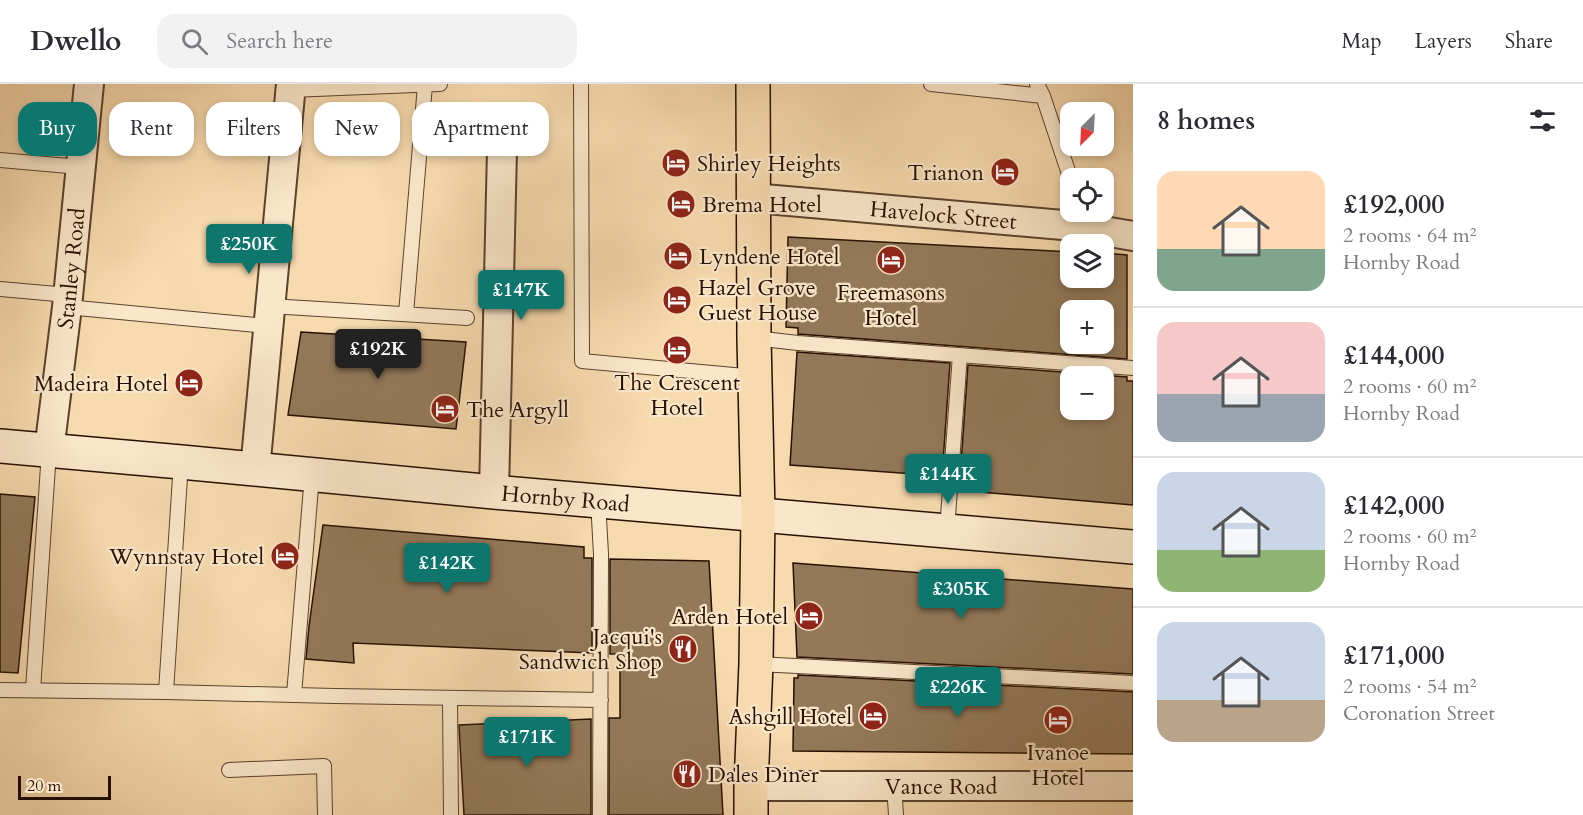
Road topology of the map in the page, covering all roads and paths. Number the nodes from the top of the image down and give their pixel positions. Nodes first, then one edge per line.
1 (89, 84) edge
2 (440, 84) edge
3 (581, 84) edge
4 (753, 84) edge
5 (931, 84) edge
6 (425, 85) edge
7 (290, 87) edge
8 (1040, 90) edge
9 (501, 156) edge
10 (0, 159) edge
11 (80, 167) junction
12 (1067, 168) edge
13 (754, 198) junction
14 (1060, 218) edge
15 (1084, 222) edge
16 (1133, 236) edge
17 (0, 289) edge
18 (68, 301) junction
19 (406, 314) junction
20 (268, 316) junction
21 (467, 318) dead end
22 (754, 338) junction
23 (960, 355) junction
24 (1133, 368) edge
25 (755, 377) junction
26 (0, 446) edge
27 (50, 451) junction
28 (181, 462) junction
29 (255, 470) junction
30 (312, 475) junction
31 (494, 492) junction
32 (598, 501) junction
33 (758, 513) junction
34 (947, 530) junction
35 (1133, 547) edge
36 (756, 664) junction
37 (1133, 683) edge
38 (0, 690) edge
39 (33, 690) junction
40 (166, 692) junction
41 (294, 695) junction
42 (450, 698) junction
43 (601, 700) junction
44 (229, 770) dead end
45 (894, 785) junction
46 (1133, 786) edge
47 (751, 800) edge
48 (325, 815) edge
49 (451, 815) edge
50 (600, 815) edge
51 (896, 815) edge

1 - 11 street, Stanley Road
2 - 6 lane
3 - 25 lane
4 - 13 main road
5 - 8 lane
6 - 7 lane
6 - 19 lane
7 - 20 street
8 - 12 lane
9 - 31 street
10 - 11 lane
11 - 18 street, Stanley Road
13 - 14 street, Havelock Street
13 - 22 main road
15 - 16 street, Havelock Street
17 - 18 lane
18 - 20 lane
18 - 27 street, Stanley Road
19 - 20 lane
19 - 21 lane
20 - 29 street
22 - 23 lane
22 - 25 main road
23 - 24 lane
23 - 34 lane
25 - 33 main road
26 - 27 main road, Hornby Road
27 - 28 main road, Hornby Road
27 - 39 lane
28 - 29 main road, Hornby Road
28 - 40 lane
29 - 30 main road, Hornby Road
30 - 31 main road, Hornby Road
30 - 41 lane
31 - 32 main road, Hornby Road
32 - 33 main road, Hornby Road
32 - 43 lane
33 - 34 main road, Hornby Road
33 - 36 main road
34 - 35 main road, Hornby Road
36 - 37 lane
36 - 47 main road
38 - 39 lane
39 - 40 lane
40 - 41 lane
41 - 42 lane
42 - 43 lane
42 - 49 lane
43 - 50 lane
44 - 48 lane
45 - 46 street, Vance Road
45 - 47 street, Vance Road
45 - 51 lane

